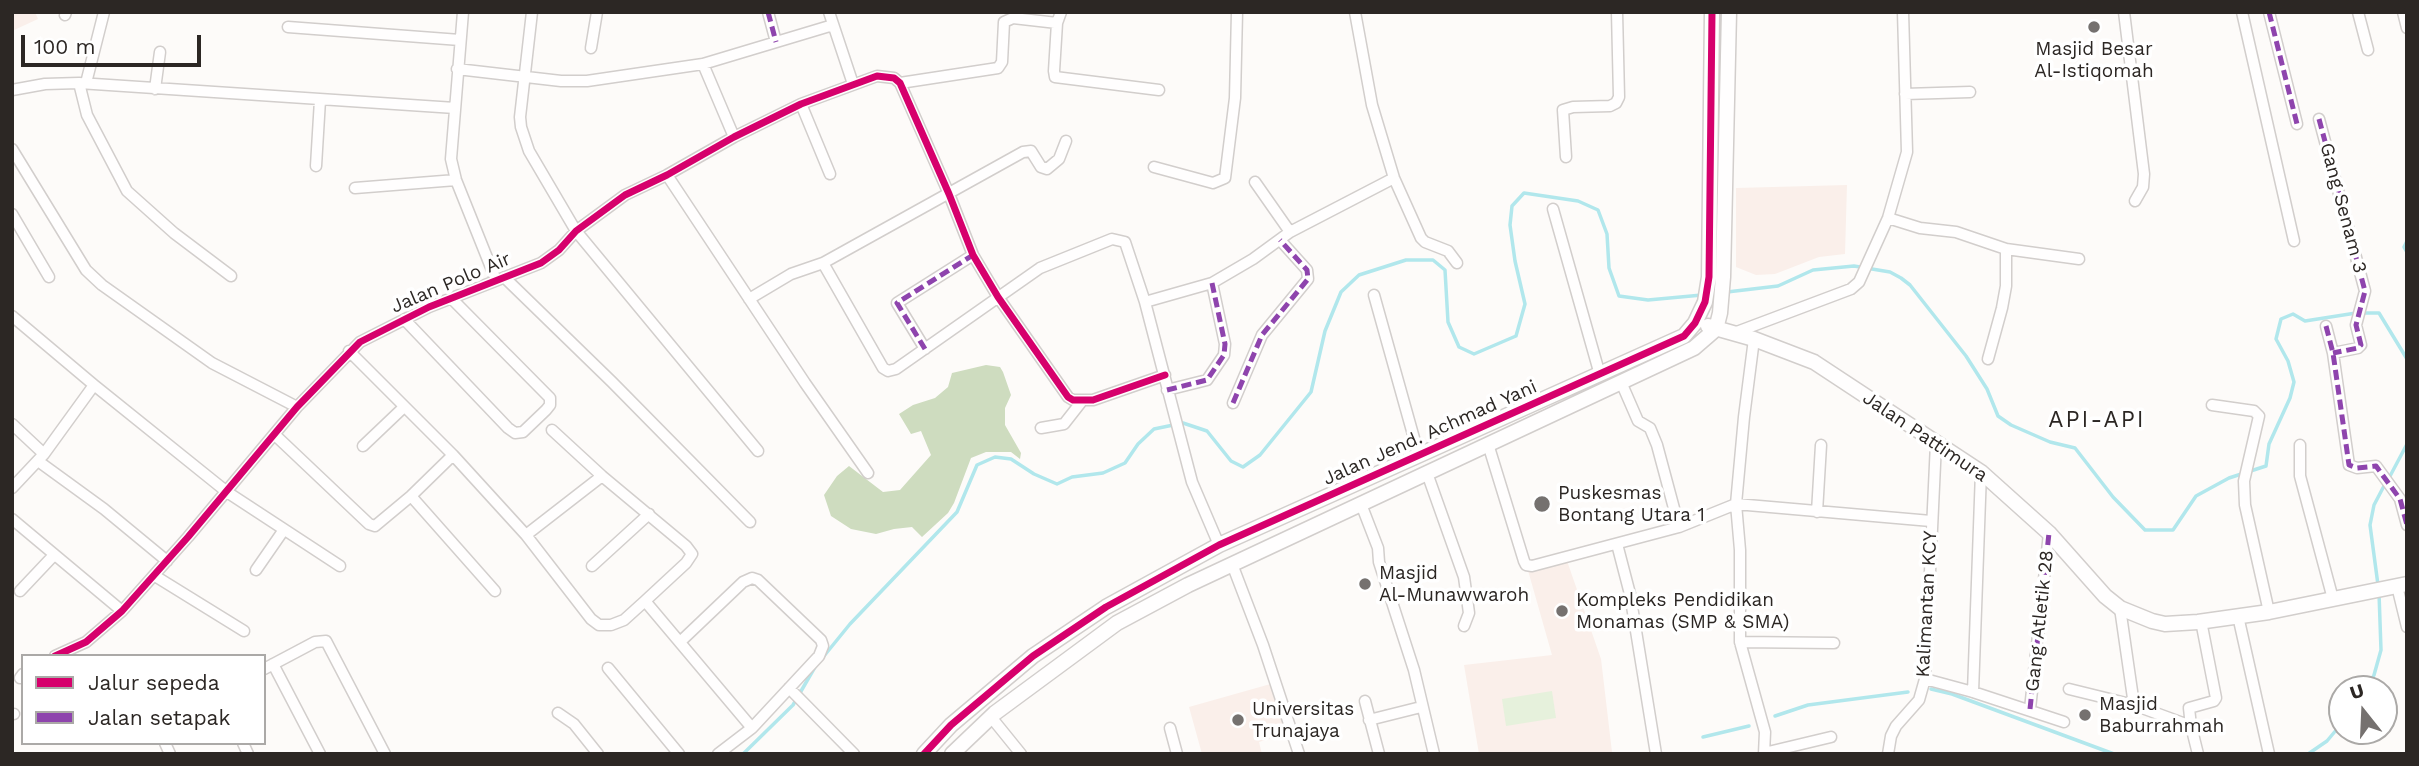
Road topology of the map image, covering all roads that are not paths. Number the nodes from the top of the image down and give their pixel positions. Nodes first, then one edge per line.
1 (104, 12) edge
2 (463, 12) edge
3 (532, 12) edge
4 (597, 12) edge
5 (768, 12) edge
6 (829, 12) edge
7 (1237, 12) edge
8 (1355, 12) edge
9 (1617, 12) edge
10 (1713, 12) edge
11 (1729, 12) edge
12 (1903, 12) edge
13 (2124, 12) edge
14 (2242, 12) edge
15 (2269, 12) edge
16 (2358, 12) edge
17 (2403, 12) edge
18 (1059, 18) edge
19 (833, 25) junction
20 (288, 27) dead end
21 (2407, 28) edge
22 (460, 40) junction
23 (776, 42) junction
24 (591, 48) dead end
25 (2368, 50) dead end
26 (160, 52) dead end
27 (703, 64) junction
28 (457, 69) junction
29 (526, 78) junction
30 (83, 83) junction
31 (900, 83) junction
32 (853, 84) junction
33 (155, 89) junction
34 (12, 90) edge
35 (1159, 90) dead end
36 (1969, 92) dead end
37 (1905, 94) junction
38 (320, 100) junction
39 (801, 104) junction
40 (455, 108) junction
41 (2319, 119) dead end
42 (2298, 124) dead end
43 (734, 137) junction
44 (1066, 141) dead end
45 (12, 149) edge
46 (1566, 157) dead end
47 (316, 166) dead end
48 (1154, 167) dead end
49 (830, 174) dead end
50 (667, 175) junction
51 (1394, 178) junction
52 (456, 180) junction
53 (1255, 182) dead end
54 (355, 188) dead end
55 (949, 194) junction
56 (2135, 201) dead end
57 (1553, 209) dead end
58 (12, 214) edge
59 (1888, 218) junction
60 (576, 231) junction
61 (1285, 236) junction
62 (2294, 241) dead end
63 (2006, 249) junction
64 (973, 255) junction
65 (2079, 259) dead end
66 (823, 263) junction
67 (1457, 263) dead end
68 (230, 276) dead end
69 (49, 277) dead end
70 (1716, 277) junction
71 (500, 278) junction
72 (1212, 283) junction
73 (1374, 295) dead end
74 (998, 297) junction
75 (452, 298) junction
76 (749, 299) junction
77 (1145, 302) junction
78 (12, 316) edge
79 (404, 319) junction
80 (1697, 321) junction
81 (2326, 326) dead end
82 (1716, 329) junction
83 (1734, 333) junction
84 (1754, 339) junction
85 (925, 349) junction
86 (349, 351) junction
87 (2333, 353) junction
88 (1988, 359) dead end
89 (1600, 374) junction
90 (1165, 375) junction
91 (1620, 382) junction
92 (94, 385) junction
93 (1167, 390) junction
94 (1082, 401) junction
95 (1233, 403) dead end
96 (2212, 405) dead end
97 (297, 407) junction
98 (404, 407) junction
99 (1501, 419) junction
100 (12, 424) edge
101 (1041, 428) dead end
102 (552, 430) dead end
103 (1468, 434) junction
104 (275, 435) junction
105 (1508, 435) junction
106 (1936, 443) junction
107 (2300, 445) dead end
108 (363, 446) dead end
109 (1821, 446) dead end
110 (1481, 447) junction
111 (758, 451) dead end
112 (453, 455) junction
113 (1419, 456) junction
114 (41, 457) junction
115 (1427, 472) junction
116 (1981, 472) junction
117 (868, 473) dead end
118 (602, 476) junction
119 (12, 488) edge
120 (227, 492) junction
121 (411, 496) junction
122 (1361, 504) junction
123 (1736, 504) junction
124 (1817, 512) junction
125 (649, 514) junction
126 (12, 519) edge
127 (1931, 521) junction
128 (750, 522) dead end
129 (2407, 525) edge
130 (1679, 527) junction
131 (283, 531) junction
132 (2049, 533) junction
133 (526, 535) junction
134 (1617, 544) junction
135 (1219, 545) junction
136 (54, 555) junction
137 (167, 561) junction
138 (1232, 564) junction
139 (340, 566) dead end
140 (592, 566) dead end
141 (256, 570) dead end
142 (155, 576) junction
143 (2391, 587) edge
144 (20, 591) dead end
145 (495, 591) dead end
146 (2333, 599) junction
147 (645, 601) junction
148 (2120, 608) junction
149 (122, 611) junction
150 (2269, 612) junction
151 (2238, 616) junction
152 (2201, 621) junction
153 (1464, 626) dead end
154 (2407, 627) edge
155 (244, 631) dead end
156 (677, 639) junction
157 (1740, 642) junction
158 (1834, 643) dead end
159 (59, 654) edge
160 (269, 667) edge
161 (608, 668) dead end
162 (1926, 679) junction
163 (998, 684) junction
164 (2069, 689) dead end
165 (792, 691) junction
166 (1973, 692) junction
167 (1013, 699) junction
168 (978, 701) junction
169 (1365, 701) dead end
170 (2134, 705) junction
171 (1421, 707) junction
172 (2030, 709) junction
173 (558, 713) dead end
174 (990, 717) junction
175 (1369, 720) junction
176 (2064, 722) dead end
177 (2192, 726) junction
178 (751, 728) junction
179 (1170, 728) dead end
180 (1831, 737) dead end
181 (1810, 741) junction
182 (1764, 753) edge
183 (320, 754) edge
184 (385, 754) edge
185 (598, 754) edge
186 (679, 754) edge
187 (718, 754) edge
188 (854, 754) edge
189 (924, 754) edge
190 (952, 754) edge
191 (1021, 754) edge
192 (1177, 754) edge
193 (1299, 754) edge
194 (1379, 754) edge
195 (1434, 754) edge
196 (1656, 754) edge
197 (1814, 754) edge
198 (1888, 754) edge
199 (2198, 754) edge
200 (2269, 754) edge

1 - 30 street
2 - 22 street
3 - 29 street
4 - 24 street
5 - 23 street
6 - 19 street
7 - 48 street
8 - 51 street
9 - 46 street
10 - 70 street, Jalan Jend. Achmad Yani
11 - 70 street, Jalan Jend. Achmad Yani
12 - 37 street
13 - 56 street
14 - 62 street
15 - 42 street, Gang Senam 3
16 - 25 street
17 - 21 street
18 - 31 street, Jalan Polo Air
18 - 35 street
19 - 23 street
19 - 32 street
20 - 22 street
22 - 28 street
23 - 27 street
26 - 33 street
27 - 29 street
27 - 43 street
28 - 29 street
28 - 40 street
29 - 60 street
30 - 33 street
30 - 34 street
30 - 68 street
31 - 32 street, Jalan Polo Air
31 - 55 street
32 - 39 street, Jalan Polo Air
33 - 38 street
36 - 37 street
37 - 59 street
38 - 40 street
38 - 47 street
39 - 43 street, Jalan Polo Air
39 - 49 street
40 - 52 street
41 - 87 street, Gang Senam 3
43 - 50 street, Jalan Polo Air
44 - 55 street
45 - 97 street
50 - 60 street, Jalan Polo Air
50 - 76 street
51 - 61 street
51 - 67 street
52 - 54 street
52 - 71 street
53 - 61 street
55 - 64 street
55 - 66 street
57 - 89 street
58 - 69 street
59 - 63 street
59 - 83 street
60 - 71 street, Jalan Polo Air
60 - 111 street
61 - 72 street
61 - 95 street
63 - 65 street
63 - 88 street
64 - 74 street
64 - 85 street
66 - 76 street
66 - 85 street
70 - 80 street, Jalan Jend. Achmad Yani
70 - 82 street, Jalan Jend. Achmad Yani
71 - 75 street, Jalan Polo Air
71 - 128 street
72 - 77 street
72 - 93 street
73 - 113 street
74 - 77 street
74 - 85 street
74 - 94 street
75 - 79 street, Jalan Polo Air
75 - 79 street
76 - 117 street
77 - 90 street
78 - 92 street
79 - 86 street, Jalan Polo Air
80 - 82 street, Jalan Pattimura
80 - 89 street, Jalan Jend. Achmad Yani
81 - 87 street
82 - 83 street, Jalan Pattimura
82 - 91 street, Jalan Jend. Achmad Yani
83 - 84 street, Jalan Pattimura
84 - 106 street, Jalan Pattimura
84 - 123 street
86 - 97 street, Jalan Polo Air
86 - 98 street
87 - 129 street
89 - 99 street, Jalan Jend. Achmad Yani
90 - 93 street
90 - 94 street
91 - 105 street, Jalan Jend. Achmad Yani
91 - 130 street
92 - 114 street
92 - 120 street
93 - 135 street
94 - 101 street
96 - 150 street
97 - 104 street, Jalan Polo Air
98 - 108 street
98 - 112 street
99 - 103 street, Jalan Jend. Achmad Yani
99 - 105 street
100 - 114 street
102 - 118 street
103 - 110 street
103 - 113 street, Jalan Jend. Achmad Yani
104 - 120 street, Jalan Polo Air
104 - 121 street
105 - 110 street, Jalan Jend. Achmad Yani
106 - 116 street, Jalan Pattimura
106 - 127 street, Kalimantan KCY
107 - 146 street
109 - 124 street
110 - 115 street, Jalan Jend. Achmad Yani
110 - 134 street
112 - 121 street
112 - 133 street
113 - 135 street, Jalan Jend. Achmad Yani
114 - 119 street
114 - 137 street
115 - 122 street, Jalan Jend. Achmad Yani
115 - 153 street
116 - 132 street, Jalan Pattimura
116 - 166 street
118 - 125 street
118 - 133 street
120 - 131 street
120 - 137 street, Jalan Polo Air
121 - 145 street
122 - 138 street, Jalan Jend. Achmad Yani
122 - 171 street
123 - 124 street
123 - 130 street
123 - 157 street
124 - 127 street
125 - 140 street
125 - 147 street
126 - 136 street
127 - 162 street, Kalimantan KCY
130 - 134 street
131 - 139 street
131 - 141 street
132 - 148 street, Jalan Pattimura
132 - 172 street, Gang Atletik 28
133 - 147 street
134 - 196 street
135 - 163 street, Jalan Jend. Achmad Yani
136 - 144 street
136 - 149 street
137 - 142 street, Jalan Polo Air
138 - 167 street, Jalan Jend. Achmad Yani
138 - 193 street
142 - 149 street, Jalan Polo Air
142 - 155 street
143 - 146 street, Jalan Pattimura
143 - 154 street
146 - 150 street, Jalan Pattimura
147 - 156 street
148 - 152 street, Jalan Pattimura
148 - 170 street
149 - 159 street, Jalan Polo Air
150 - 151 street, Jalan Pattimura
151 - 152 street, Jalan Pattimura
151 - 200 street
152 - 177 street
156 - 165 street
156 - 178 street
157 - 158 street
157 - 182 street
160 - 183 street
160 - 184 street
161 - 186 street
162 - 166 street
162 - 198 street, Kalimantan KCY
163 - 167 street
163 - 168 street, Jalan Jend. Achmad Yani
164 - 170 street
165 - 178 street
165 - 188 street
166 - 172 street
167 - 174 street, Jalan Jend. Achmad Yani
168 - 174 street
168 - 189 street, Jalan Jend. Achmad Yani
169 - 175 street
170 - 177 street
171 - 175 street
171 - 195 street
172 - 176 street
173 - 185 street
174 - 190 street, Jalan Jend. Achmad Yani
174 - 191 street
175 - 194 street
177 - 199 street
178 - 187 street
179 - 192 street
180 - 181 street
181 - 182 street
181 - 197 street

